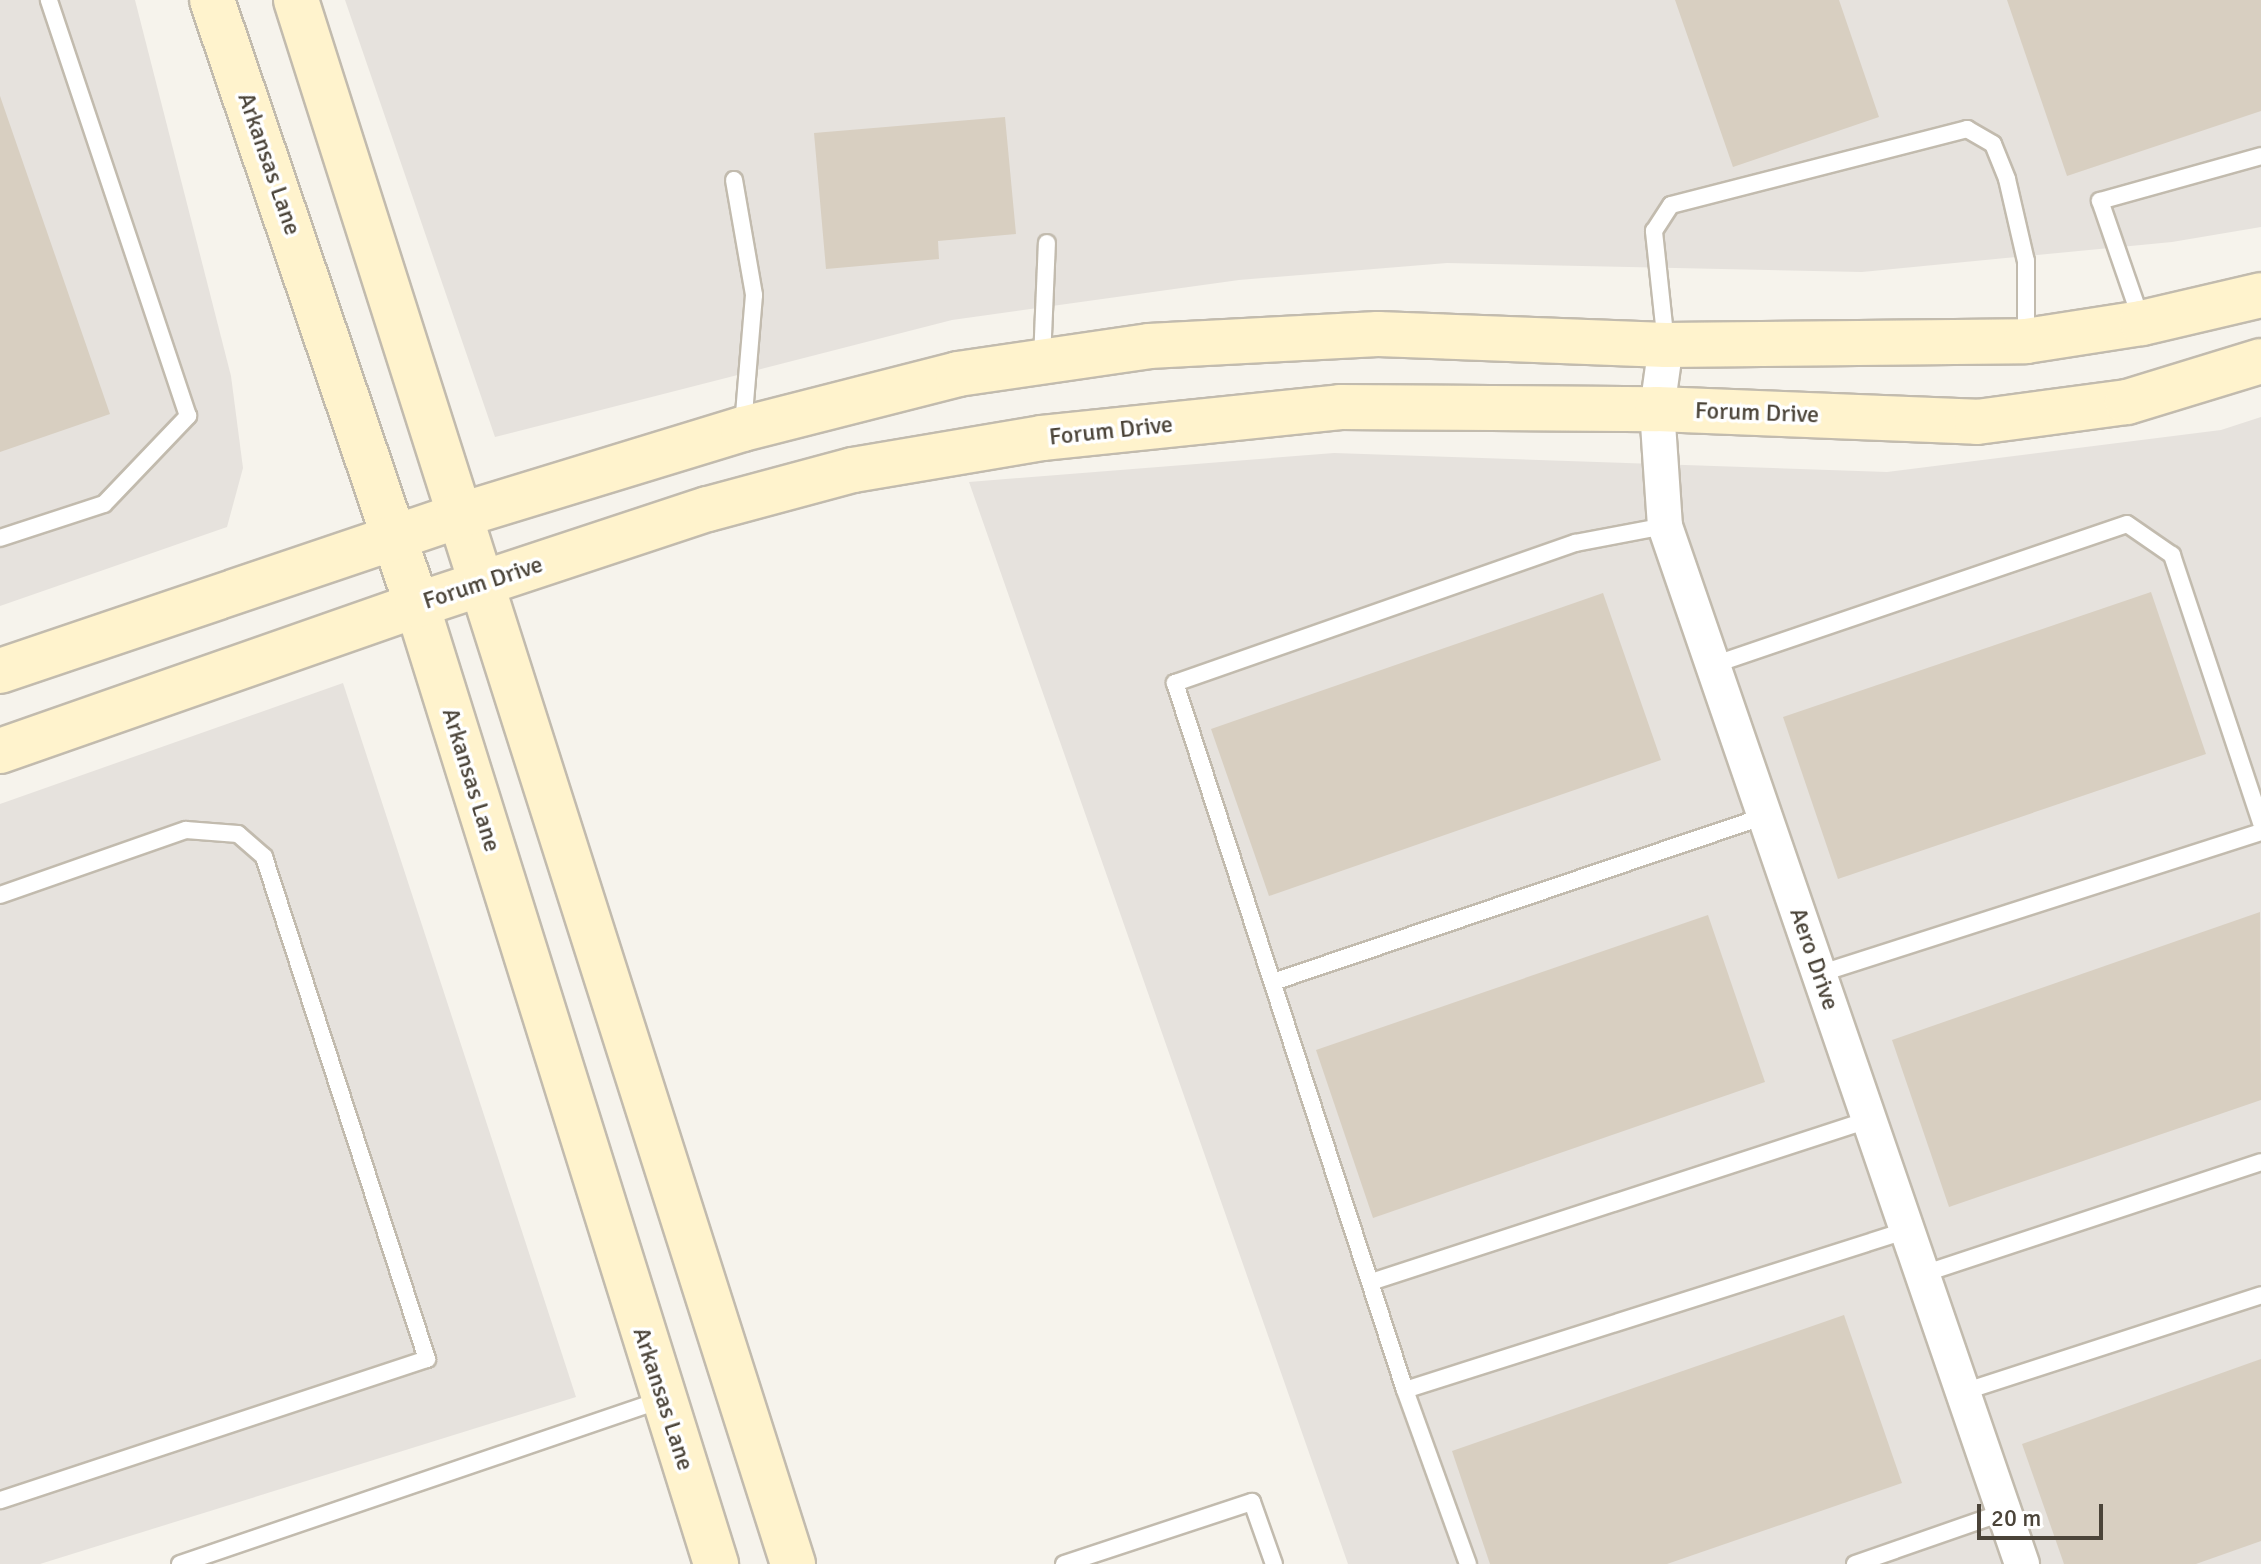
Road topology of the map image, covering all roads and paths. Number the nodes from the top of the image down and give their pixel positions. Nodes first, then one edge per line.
1 (49, 0) edge
2 (212, 0) edge
3 (296, 0) edge
4 (2261, 156) edge
5 (734, 180) dead end
6 (1047, 243) dead end
7 (2261, 295) edge
8 (2142, 323) junction
9 (2026, 341) junction
10 (1666, 345) junction
11 (2261, 361) edge
12 (1042, 362) junction
13 (1657, 409) junction
14 (743, 429) junction
15 (458, 516) junction
16 (1665, 526) junction
17 (0, 538) edge
18 (394, 538) junction
19 (480, 584) junction
20 (417, 605) junction
21 (1713, 665) junction
22 (0, 671) edge
23 (0, 751) edge
24 (1765, 816) junction
25 (2261, 823) edge
26 (2261, 832) edge
27 (0, 895) edge
28 (1819, 974) junction
29 (1273, 982) junction
30 (1868, 1120) junction
31 (2261, 1162) edge
32 (1908, 1230) junction
33 (1923, 1274) junction
34 (1371, 1282) junction
35 (2261, 1295) edge
36 (1405, 1390) junction
37 (1963, 1392) junction
38 (663, 1399) junction
39 (0, 1500) edge
40 (2004, 1512) junction
41 (180, 1564) edge
42 (716, 1564) edge
43 (793, 1564) edge
44 (1064, 1564) edge
45 (1274, 1564) edge
46 (1468, 1564) edge
47 (1855, 1564) edge
48 (2022, 1564) edge

1 - 17 lane
2 - 18 street, Arkansas Lane
3 - 15 street
4 - 8 lane
5 - 14 lane
6 - 12 lane
7 - 8 street
8 - 9 street
9 - 10 street
9 - 10 lane
10 - 12 street
10 - 13 street, Aero Drive
11 - 13 street, Forum Drive
12 - 14 street
13 - 16 street, Aero Drive
13 - 19 street, Forum Drive
14 - 15 street
15 - 18 street
15 - 19 street
16 - 21 street, Aero Drive
16 - 29 lane
18 - 20 street, Arkansas Lane
18 - 22 street
19 - 20 street, Forum Drive
19 - 43 street
20 - 23 street, Forum Drive
20 - 38 street, Arkansas Lane
21 - 24 street, Aero Drive
21 - 25 lane
24 - 28 street, Aero Drive
24 - 29 lane
26 - 28 lane
27 - 39 lane
28 - 30 street, Aero Drive
29 - 34 lane
30 - 32 street, Aero Drive
30 - 34 lane
31 - 33 lane
32 - 33 street, Aero Drive
32 - 36 lane
33 - 37 street, Aero Drive
34 - 36 lane
35 - 37 lane
36 - 46 lane
37 - 40 street, Aero Drive
38 - 41 lane
38 - 42 street, Arkansas Lane
40 - 47 lane
40 - 48 street, Aero Drive
44 - 45 lane

